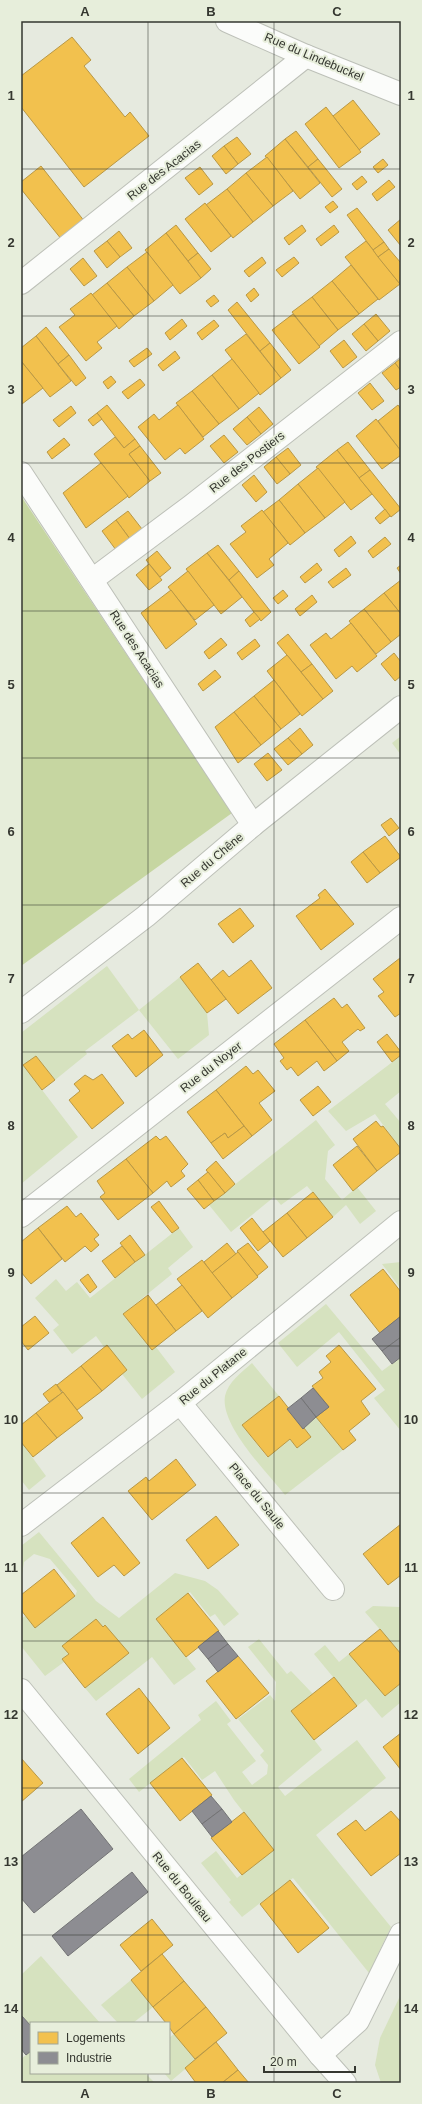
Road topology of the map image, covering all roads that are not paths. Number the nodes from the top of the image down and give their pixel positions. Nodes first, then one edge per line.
1 (227, 21) edge
2 (306, 56) junction
3 (401, 94) edge
4 (21, 283) edge
5 (401, 342) edge
6 (21, 473) edge
7 (92, 580) junction
8 (401, 707) edge
9 (253, 825) junction
10 (401, 918) edge
11 (21, 1012) edge
12 (21, 1216) edge
13 (401, 1222) edge
14 (180, 1403) junction
15 (21, 1525) edge
16 (333, 1590) dead end
17 (21, 1690) edge
18 (401, 1934) edge
19 (320, 2054) junction
20 (345, 2083) edge

1 - 2 street, Rue du Lindebuckel
2 - 3 street, Rue du Lindebuckel
2 - 4 street, Rue des Acacias
5 - 7 street, Rue des Postiers
6 - 7 street, Rue des Acacias
7 - 9 street, Rue des Acacias
8 - 9 street, Rue du Chêne
9 - 11 street, Rue du Chêne
10 - 12 street, Rue du Noyer
13 - 14 street, Rue du Platane
14 - 15 street, Rue du Platane
14 - 16 street, Place du Saule
17 - 19 street, Rue du Bouleau
18 - 19 street
19 - 20 street, Rue du Bouleau

